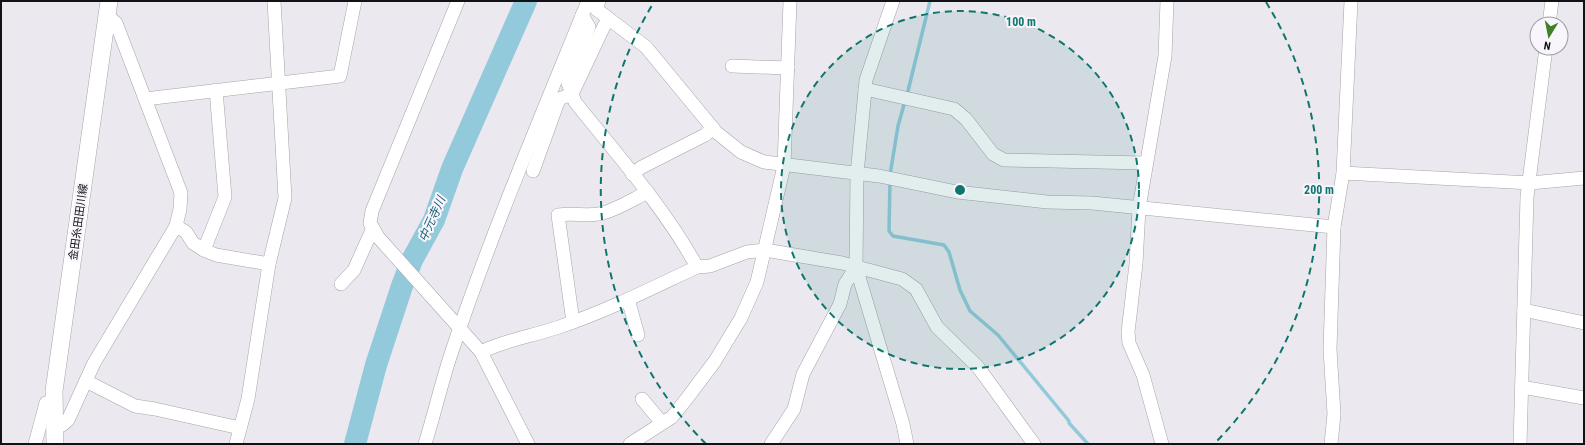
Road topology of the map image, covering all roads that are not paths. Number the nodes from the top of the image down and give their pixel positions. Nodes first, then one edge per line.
1 (274, 1) edge
2 (355, 1) edge
3 (458, 1) edge
4 (588, 1) edge
5 (599, 1) edge
6 (790, 1) edge
7 (894, 1) edge
8 (905, 1) edge
9 (1167, 1) edge
10 (1351, 1) edge
11 (1552, 1) edge
12 (108, 8) edge
13 (582, 15) junction
14 (1550, 16) edge
15 (609, 19) junction
16 (1545, 56) edge
17 (732, 66) dead end
18 (788, 68) junction
19 (279, 82) junction
20 (865, 89) junction
21 (216, 90) junction
22 (572, 94) junction
23 (145, 99) junction
24 (712, 128) junction
25 (1145, 163) junction
26 (784, 166) junction
27 (533, 172) dead end
28 (1343, 173) junction
29 (632, 174) junction
30 (857, 174) junction
31 (1584, 178) edge
32 (1530, 183) junction
33 (648, 192) junction
34 (1138, 208) junction
35 (176, 226) junction
36 (1334, 227) junction
37 (375, 232) junction
38 (204, 250) junction
39 (765, 250) junction
40 (269, 264) junction
41 (697, 267) junction
42 (856, 267) junction
43 (341, 284) dead end
44 (628, 299) junction
45 (1524, 310) junction
46 (573, 322) junction
47 (1584, 323) edge
48 (457, 327) junction
49 (638, 335) dead end
50 (481, 352) junction
51 (86, 381) junction
52 (1522, 387) junction
53 (1584, 398) edge
54 (642, 399) dead end
55 (54, 402) junction
56 (662, 423) junction
57 (54, 426) junction
58 (240, 428) junction
59 (35, 444) edge
60 (56, 444) edge
61 (236, 444) edge
62 (425, 444) edge
63 (528, 444) edge
64 (630, 444) edge
65 (771, 444) edge
66 (907, 444) edge
67 (1034, 444) edge
68 (1162, 444) edge
69 (1331, 444) edge
70 (1520, 444) edge

1 - 19 street
2 - 19 street
3 - 37 street
4 - 13 street
5 - 15 street
6 - 18 street
7 - 8 street
7 - 20 street
9 - 25 street
10 - 28 street
11 - 14 street
12 - 23 street
12 - 55 main road, 金田糸田田川線
13 - 22 street
13 - 48 street
15 - 22 street
15 - 24 street
16 - 32 street
17 - 18 street
18 - 26 street
19 - 21 street
19 - 40 street
20 - 25 street
20 - 30 street
21 - 23 street
21 - 38 street
22 - 27 street
22 - 29 street
23 - 35 street
24 - 26 street
24 - 29 street
25 - 34 street
26 - 30 street
26 - 39 street
28 - 32 street
28 - 36 street
29 - 33 street
30 - 34 street
30 - 42 street
31 - 32 street
32 - 45 street
33 - 41 street
33 - 46 street
34 - 36 street
34 - 68 street
35 - 38 street
35 - 51 street
36 - 69 street
37 - 43 street
37 - 48 street
38 - 40 street
39 - 41 street
39 - 42 street
39 - 56 street
40 - 58 street
41 - 44 street
42 - 65 street
42 - 66 street
42 - 67 street
44 - 46 street
44 - 49 street
45 - 47 street
45 - 52 street
46 - 50 street
48 - 50 street
48 - 62 street
50 - 63 street
51 - 57 street
51 - 58 street
52 - 53 street
52 - 70 street
54 - 56 street
55 - 57 main road, 金田糸田田川線
55 - 59 street
56 - 64 street
57 - 60 main road, 金田糸田田川線
58 - 61 street

